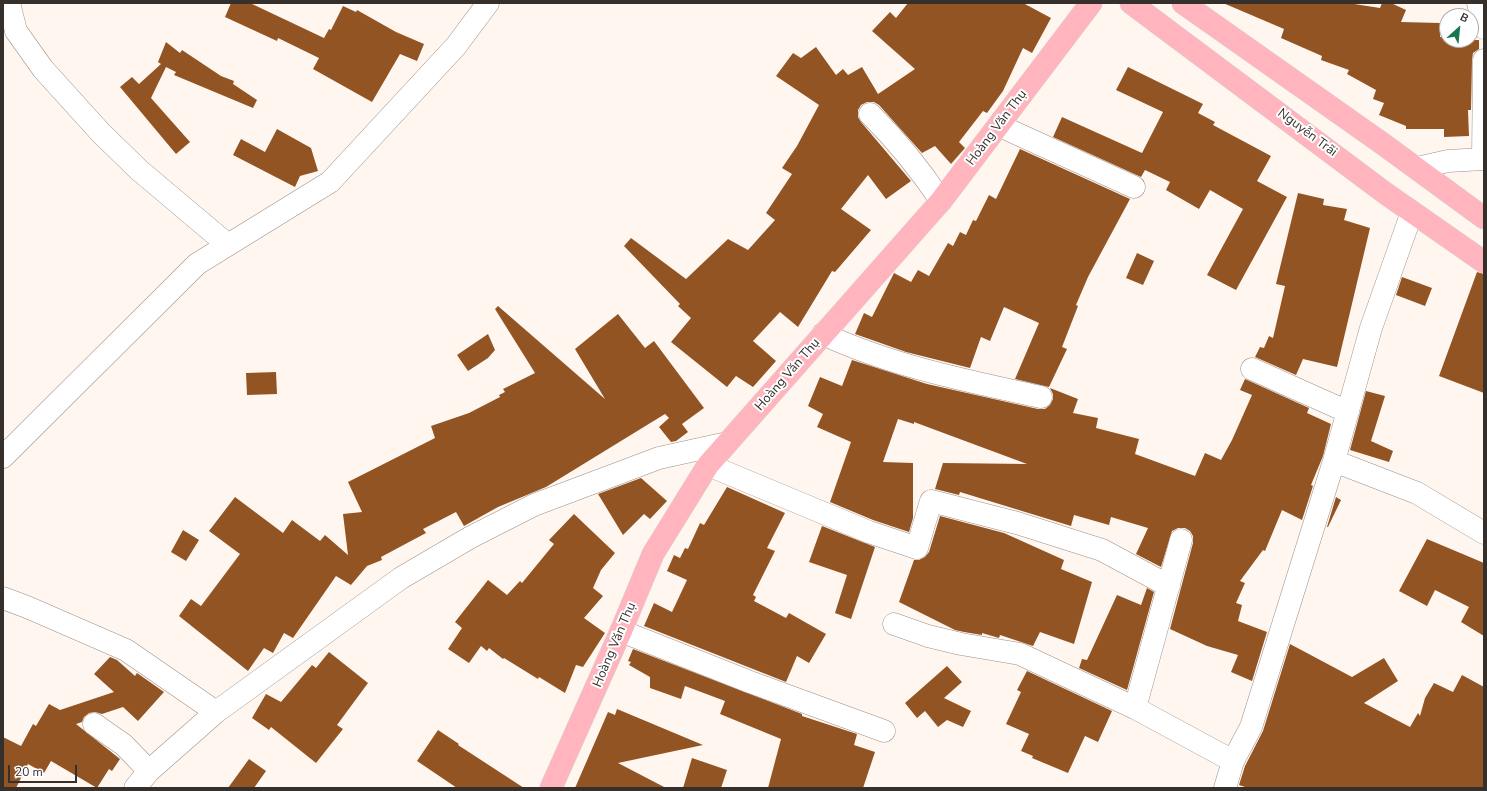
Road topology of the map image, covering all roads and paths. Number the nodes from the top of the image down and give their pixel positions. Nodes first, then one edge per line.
1 (9, 3) edge
2 (488, 3) edge
3 (1091, 3) edge
4 (1131, 3) edge
5 (1184, 3) edge
6 (1478, 3) edge
7 (1484, 28) edge
8 (1484, 60) edge
9 (870, 114) dead end
10 (1000, 126) junction
11 (1483, 159) edge
12 (1417, 168) junction
13 (1134, 187) dead end
14 (941, 201) junction
15 (1412, 212) junction
16 (1484, 218) edge
17 (228, 245) junction
18 (1484, 262) edge
19 (823, 334) junction
20 (1252, 369) dead end
21 (1041, 397) dead end
22 (1348, 412) junction
23 (727, 443) junction
24 (3, 457) edge
25 (1334, 461) junction
26 (708, 465) junction
27 (1484, 533) edge
28 (1181, 540) dead end
29 (1169, 586) junction
30 (3, 598) edge
31 (894, 624) dead end
32 (621, 632) junction
33 (1135, 708) junction
34 (216, 712) junction
35 (94, 724) dead end
36 (884, 731) dead end
37 (1233, 761) junction
38 (149, 770) junction
39 (1230, 786) edge
40 (135, 788) edge
41 (551, 788) edge

1 - 17 street
2 - 17 street
3 - 10 main road, Hoàng Văn Thụ
4 - 15 main road, Nguyễn Trãi
5 - 12 main road
6 - 7 street
8 - 11 street
9 - 14 street
10 - 13 street
10 - 14 main road, Hoàng Văn Thụ
11 - 12 street
12 - 16 main road
14 - 19 main road, Hoàng Văn Thụ
15 - 18 main road, Nguyễn Trãi
15 - 22 street
17 - 24 street
19 - 21 street
19 - 23 main road, Hoàng Văn Thụ
20 - 22 street
22 - 25 street
23 - 26 main road, Hoàng Văn Thụ
23 - 34 street
25 - 27 street
25 - 37 street
26 - 29 street
26 - 32 main road, Hoàng Văn Thụ
28 - 29 street
29 - 33 street
30 - 34 street
31 - 33 street
32 - 36 street
32 - 41 main road, Hoàng Văn Thụ
33 - 37 street
34 - 38 street
35 - 38 street
37 - 39 street
38 - 40 street

